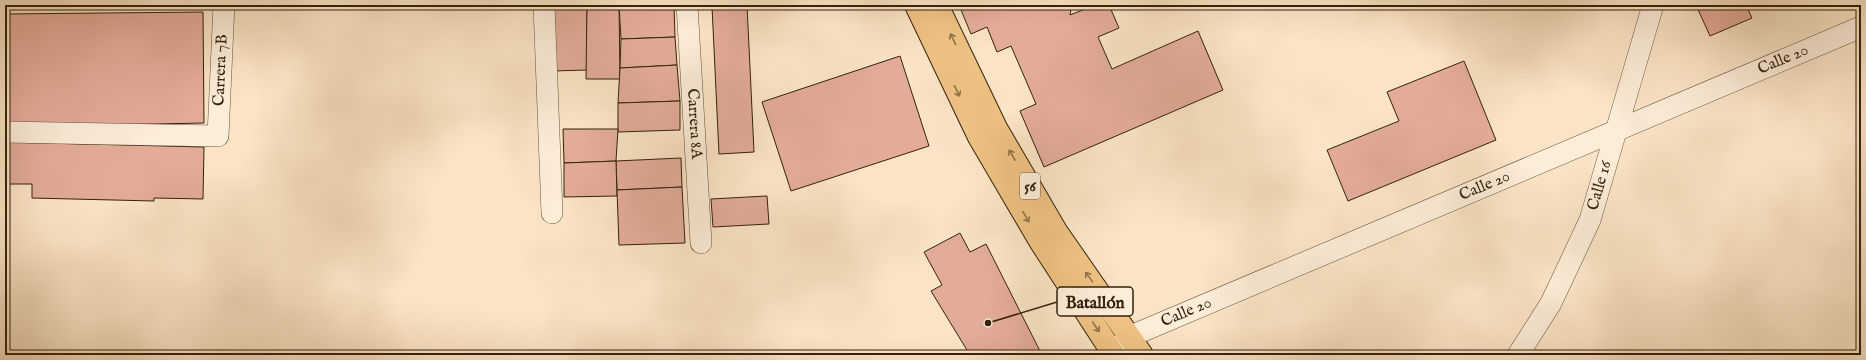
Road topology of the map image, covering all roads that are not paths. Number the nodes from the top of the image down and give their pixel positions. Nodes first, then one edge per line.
1 (224, 5) edge
2 (544, 5) edge
3 (688, 5) edge
4 (916, 5) edge
5 (937, 5) edge
6 (1653, 5) edge
7 (1861, 26) edge
8 (1617, 130) junction
9 (5, 132) edge
10 (552, 212) dead end
11 (701, 243) dead end
12 (1131, 336) junction
13 (1113, 353) edge
14 (1142, 355) edge
15 (1518, 355) edge

1 - 9 street, Carrera 7B
2 - 10 street
3 - 11 street, Carrera 8A
4 -> 13 main road, 56
12 -> 5 main road, 56
6 - 8 street, Calle 16
7 - 8 street, Calle 20
8 - 12 street, Calle 20
8 - 15 street, Calle 16
12 - 13 street, Calle 20
12 - 14 main road, 56

